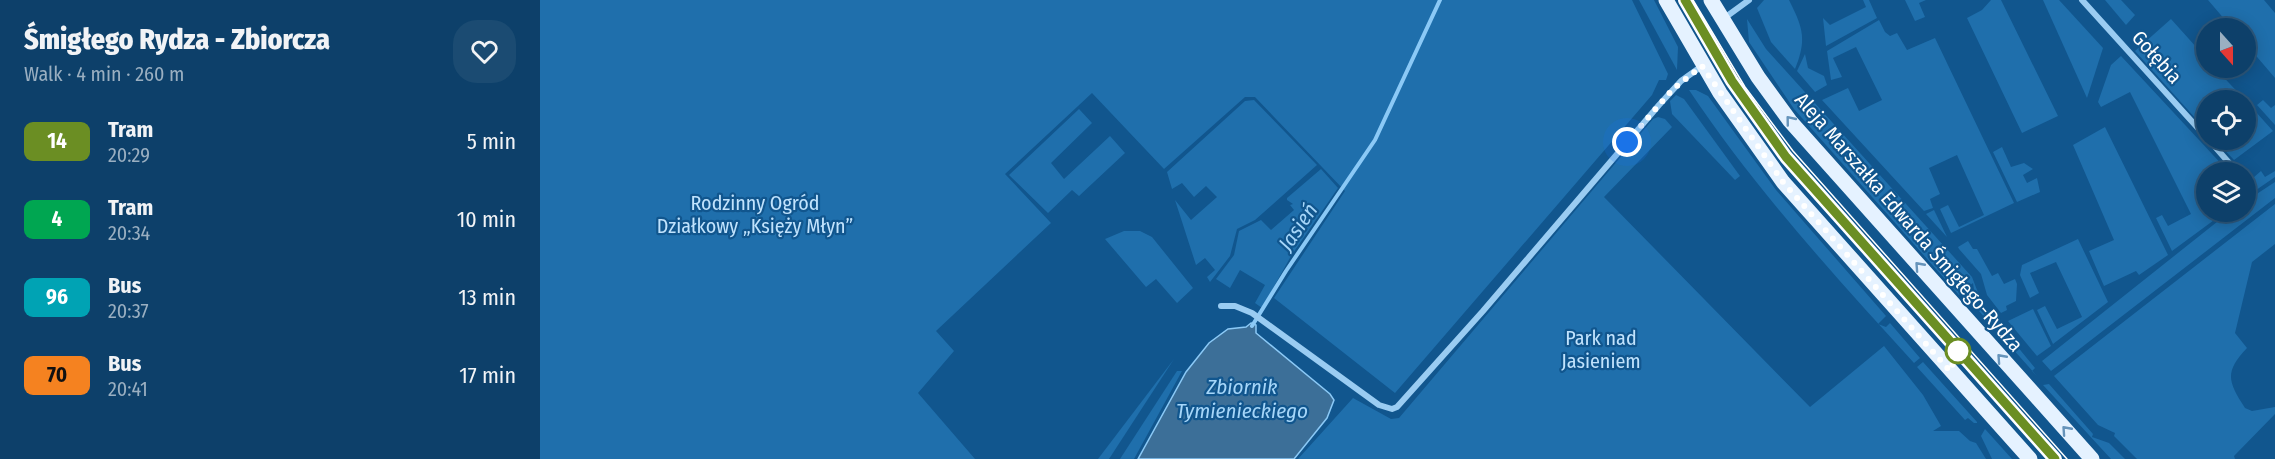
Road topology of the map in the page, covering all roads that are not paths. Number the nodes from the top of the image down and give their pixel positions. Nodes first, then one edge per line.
1 (1666, 0) edge
2 (1711, 0) edge
3 (1749, 0) edge
4 (2082, 0) edge
5 (1722, 19) junction
6 (1702, 66) junction
7 (2196, 125) edge
8 (2218, 150) edge
9 (2228, 162) edge
10 (1221, 306) dead end
11 (2030, 459) edge
12 (2092, 459) edge

1 - 6 main road
2 - 5 main road, Aleja Marszałka Edwarda Śmigłego-Rydza
3 - 5 street
4 - 7 street, Gołębia
12 -> 5 main road, Aleja Marszałka Edwarda Śmigłego-Rydza
6 - 10 street
6 - 11 main road
8 - 9 street, Gołębia

